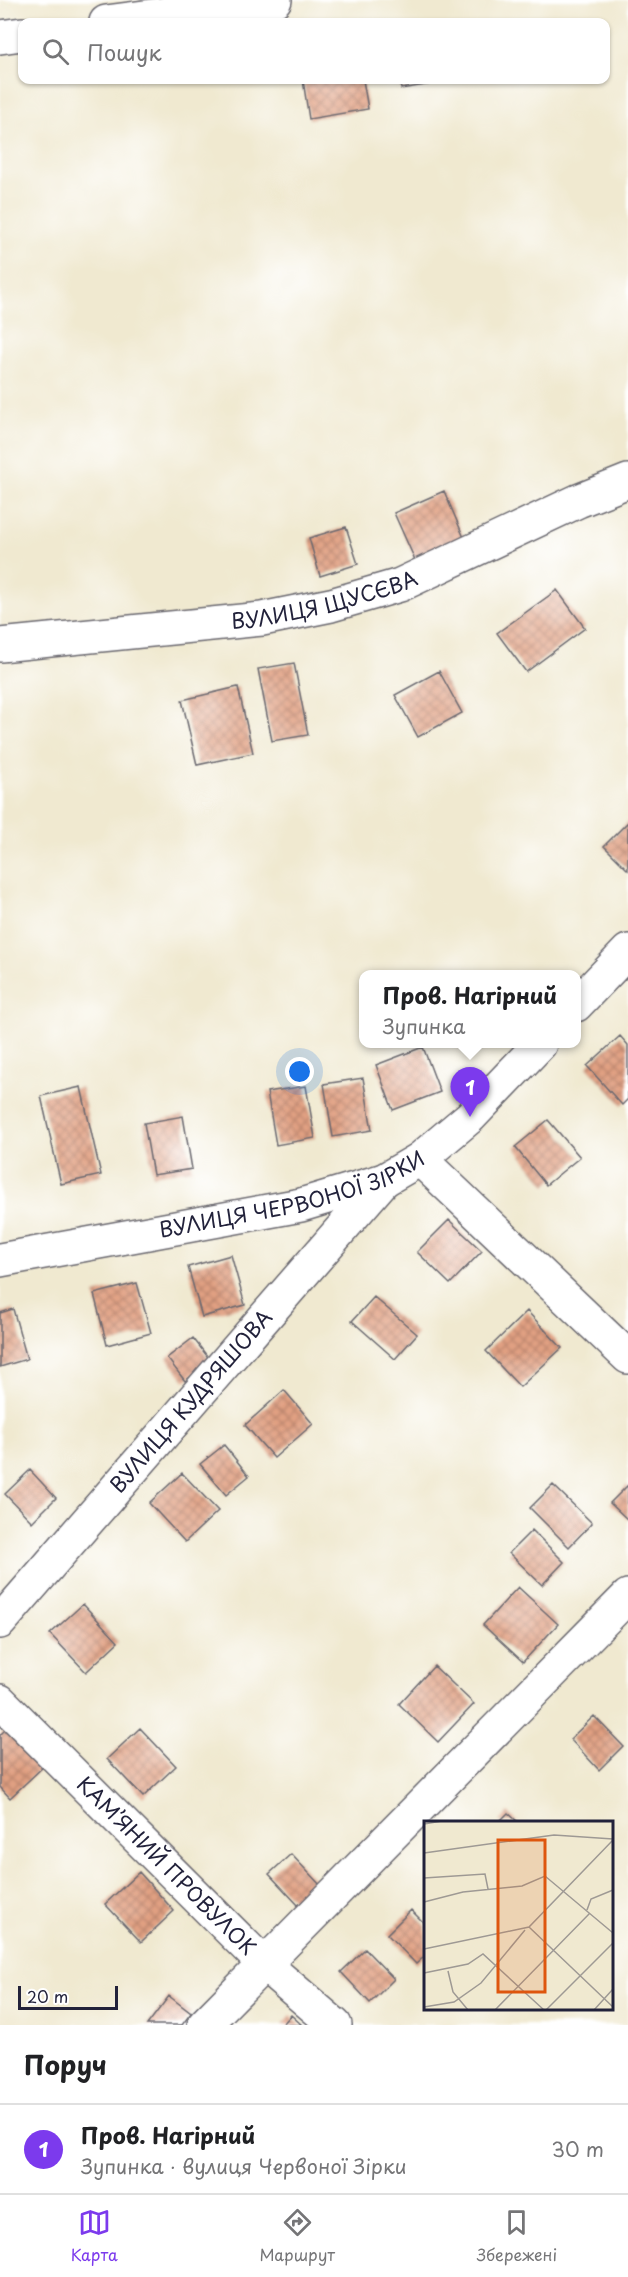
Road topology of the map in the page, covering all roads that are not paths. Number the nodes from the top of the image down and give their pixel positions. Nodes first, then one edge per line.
1 (275, 0) edge
2 (137, 18) edge
3 (18, 35) edge
4 (0, 37) edge
5 (628, 480) edge
6 (0, 645) edge
7 (628, 951) edge
8 (581, 1000) edge
9 (536, 1048) edge
10 (420, 1159) junction
11 (384, 1180) junction
12 (0, 1260) edge
13 (628, 1357) edge
14 (628, 1596) edge
15 (0, 1622) edge
16 (0, 1701) edge
17 (264, 1964) junction
18 (204, 2025) edge
19 (336, 2025) edge

1 - 2 street
3 - 4 street
5 - 6 street, ВУЛИЦЯ ЩУСЄВА
7 - 8 street
9 - 10 street, ВУЛИЦЯ ЧЕРВОНОЇ ЗІРКИ
10 - 11 street, ВУЛИЦЯ ЧЕРВОНОЇ ЗІРКИ
10 - 13 street
11 - 12 street, ВУЛИЦЯ ЧЕРВОНОЇ ЗІРКИ
11 - 15 street, ВУЛИЦЯ КУДРЯШОВА
14 - 17 street
16 - 17 street, КАМ’ЯНИЙ ПРОВУЛОК
17 - 18 street
17 - 19 street, КАМ’ЯНИЙ ПРОВУЛОК

